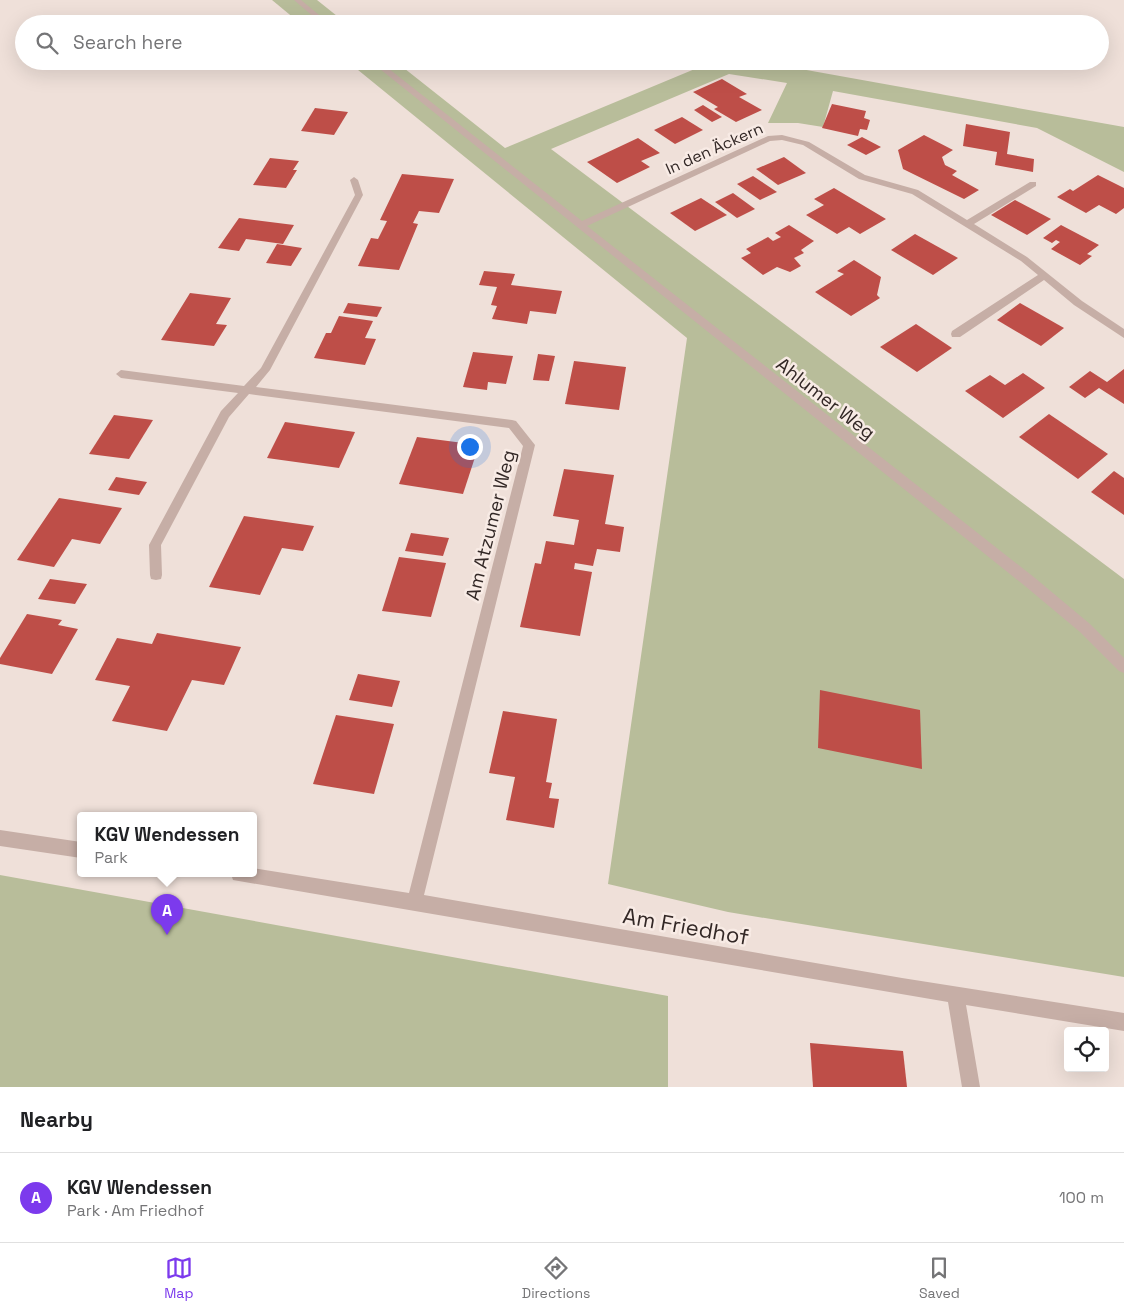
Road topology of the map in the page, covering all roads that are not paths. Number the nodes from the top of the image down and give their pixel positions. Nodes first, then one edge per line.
1 (297, 0) edge
2 (316, 15) edge
3 (385, 70) edge
4 (354, 180) dead end
5 (1033, 184) dead end
6 (966, 224) junction
7 (581, 225) junction
8 (1044, 276) junction
9 (956, 334) dead end
10 (1124, 334) edge
11 (121, 374) dead end
12 (246, 390) junction
13 (156, 575) dead end
14 (1124, 667) edge
15 (0, 838) edge
16 (77, 849) edge
17 (257, 877) edge
18 (415, 900) junction
19 (956, 996) junction
20 (1124, 1022) edge
21 (971, 1087) edge

1 - 2 street
3 - 7 street, Ahlumer Weg
4 - 12 street
5 - 6 street
6 - 7 street, In den Äckern
6 - 8 street, In den Äckern
7 - 14 street, Ahlumer Weg
8 - 9 street
8 - 10 street, In den Äckern
11 - 12 street, Am Atzumer Weg
12 - 13 street
12 - 18 street, Am Atzumer Weg
15 - 16 street
17 - 18 street, Am Friedhof
18 - 19 street, Am Friedhof
19 - 20 street, Am Friedhof
19 - 21 street

